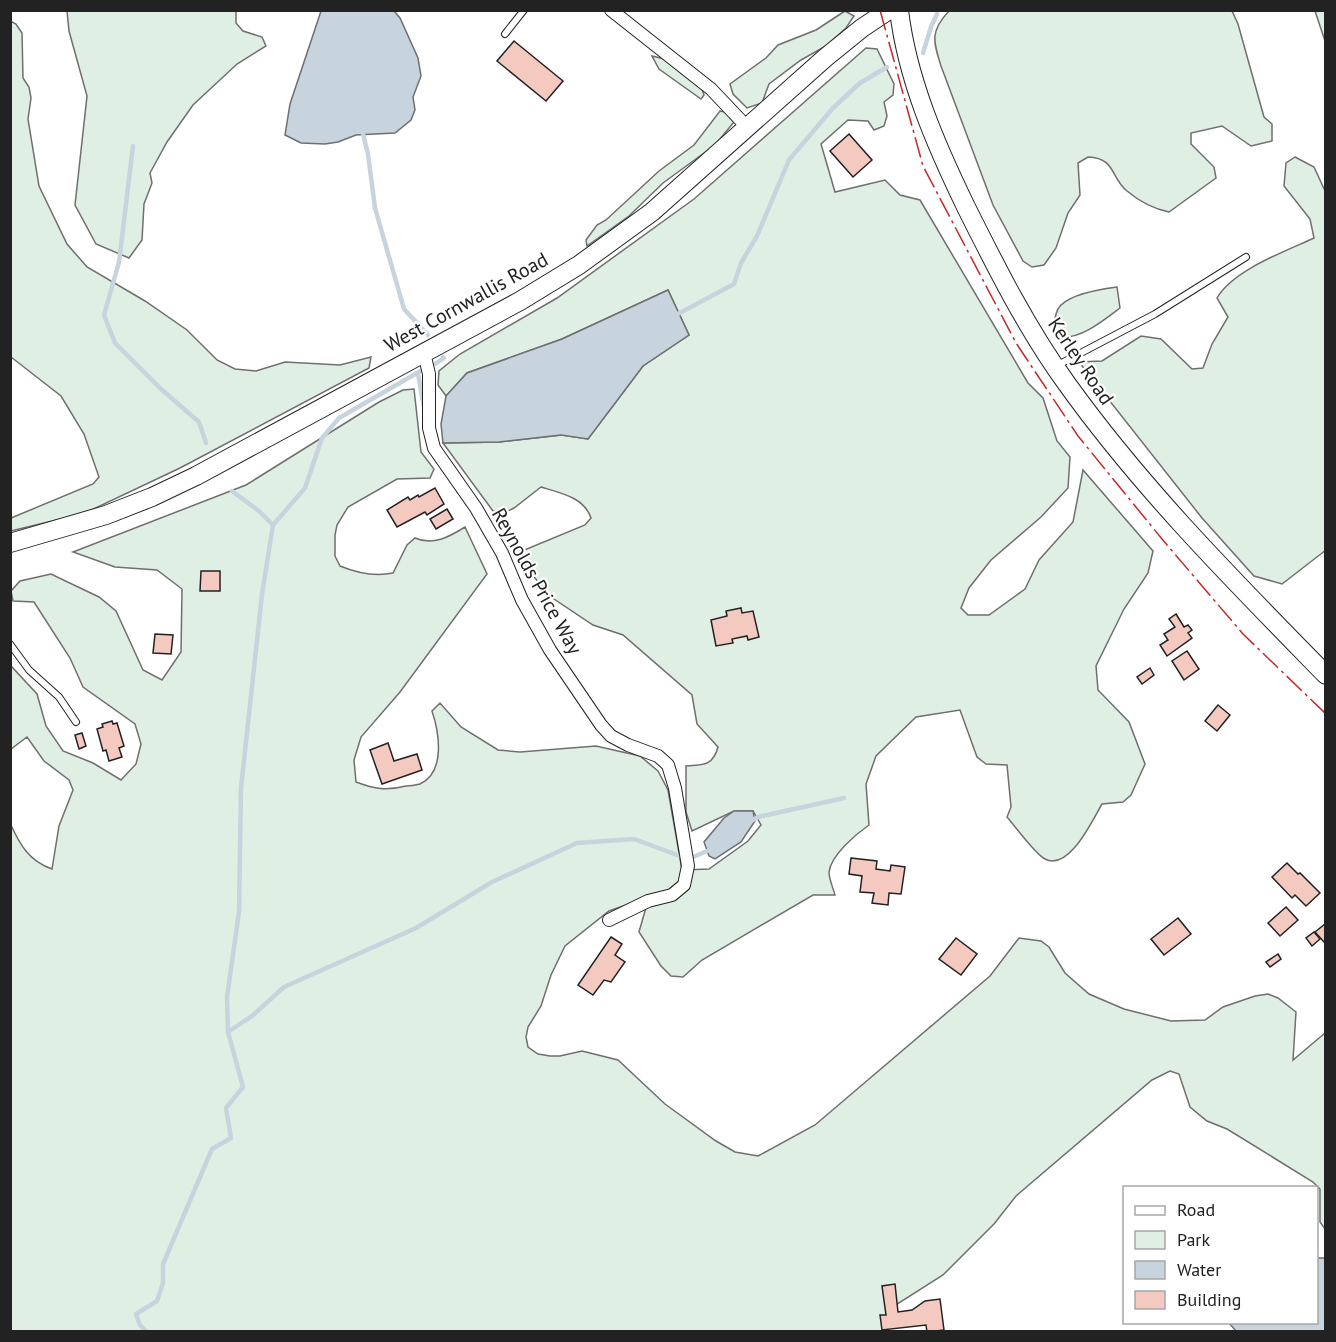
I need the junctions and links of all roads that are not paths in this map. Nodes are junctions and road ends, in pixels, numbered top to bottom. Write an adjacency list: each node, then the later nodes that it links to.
1 (524, 10): 5 (lane)
2 (611, 10): 6 (street)
3 (889, 10): 6 (street, West Cornwallis Road)
4 (899, 10): 9 (street, Kerley Road)
5 (506, 34)
6 (748, 128): 8 (street, West Cornwallis Road)
7 (1246, 257): 9 (lane)
8 (424, 352): 10 (street, West Cornwallis Road); 14 (street, Reynolds Price Way)
9 (1055, 366): 12 (street, Kerley Road)
10 (10, 543)
11 (10, 644): 13 (lane)
12 (1326, 675)
13 (76, 722)
14 (609, 920)

